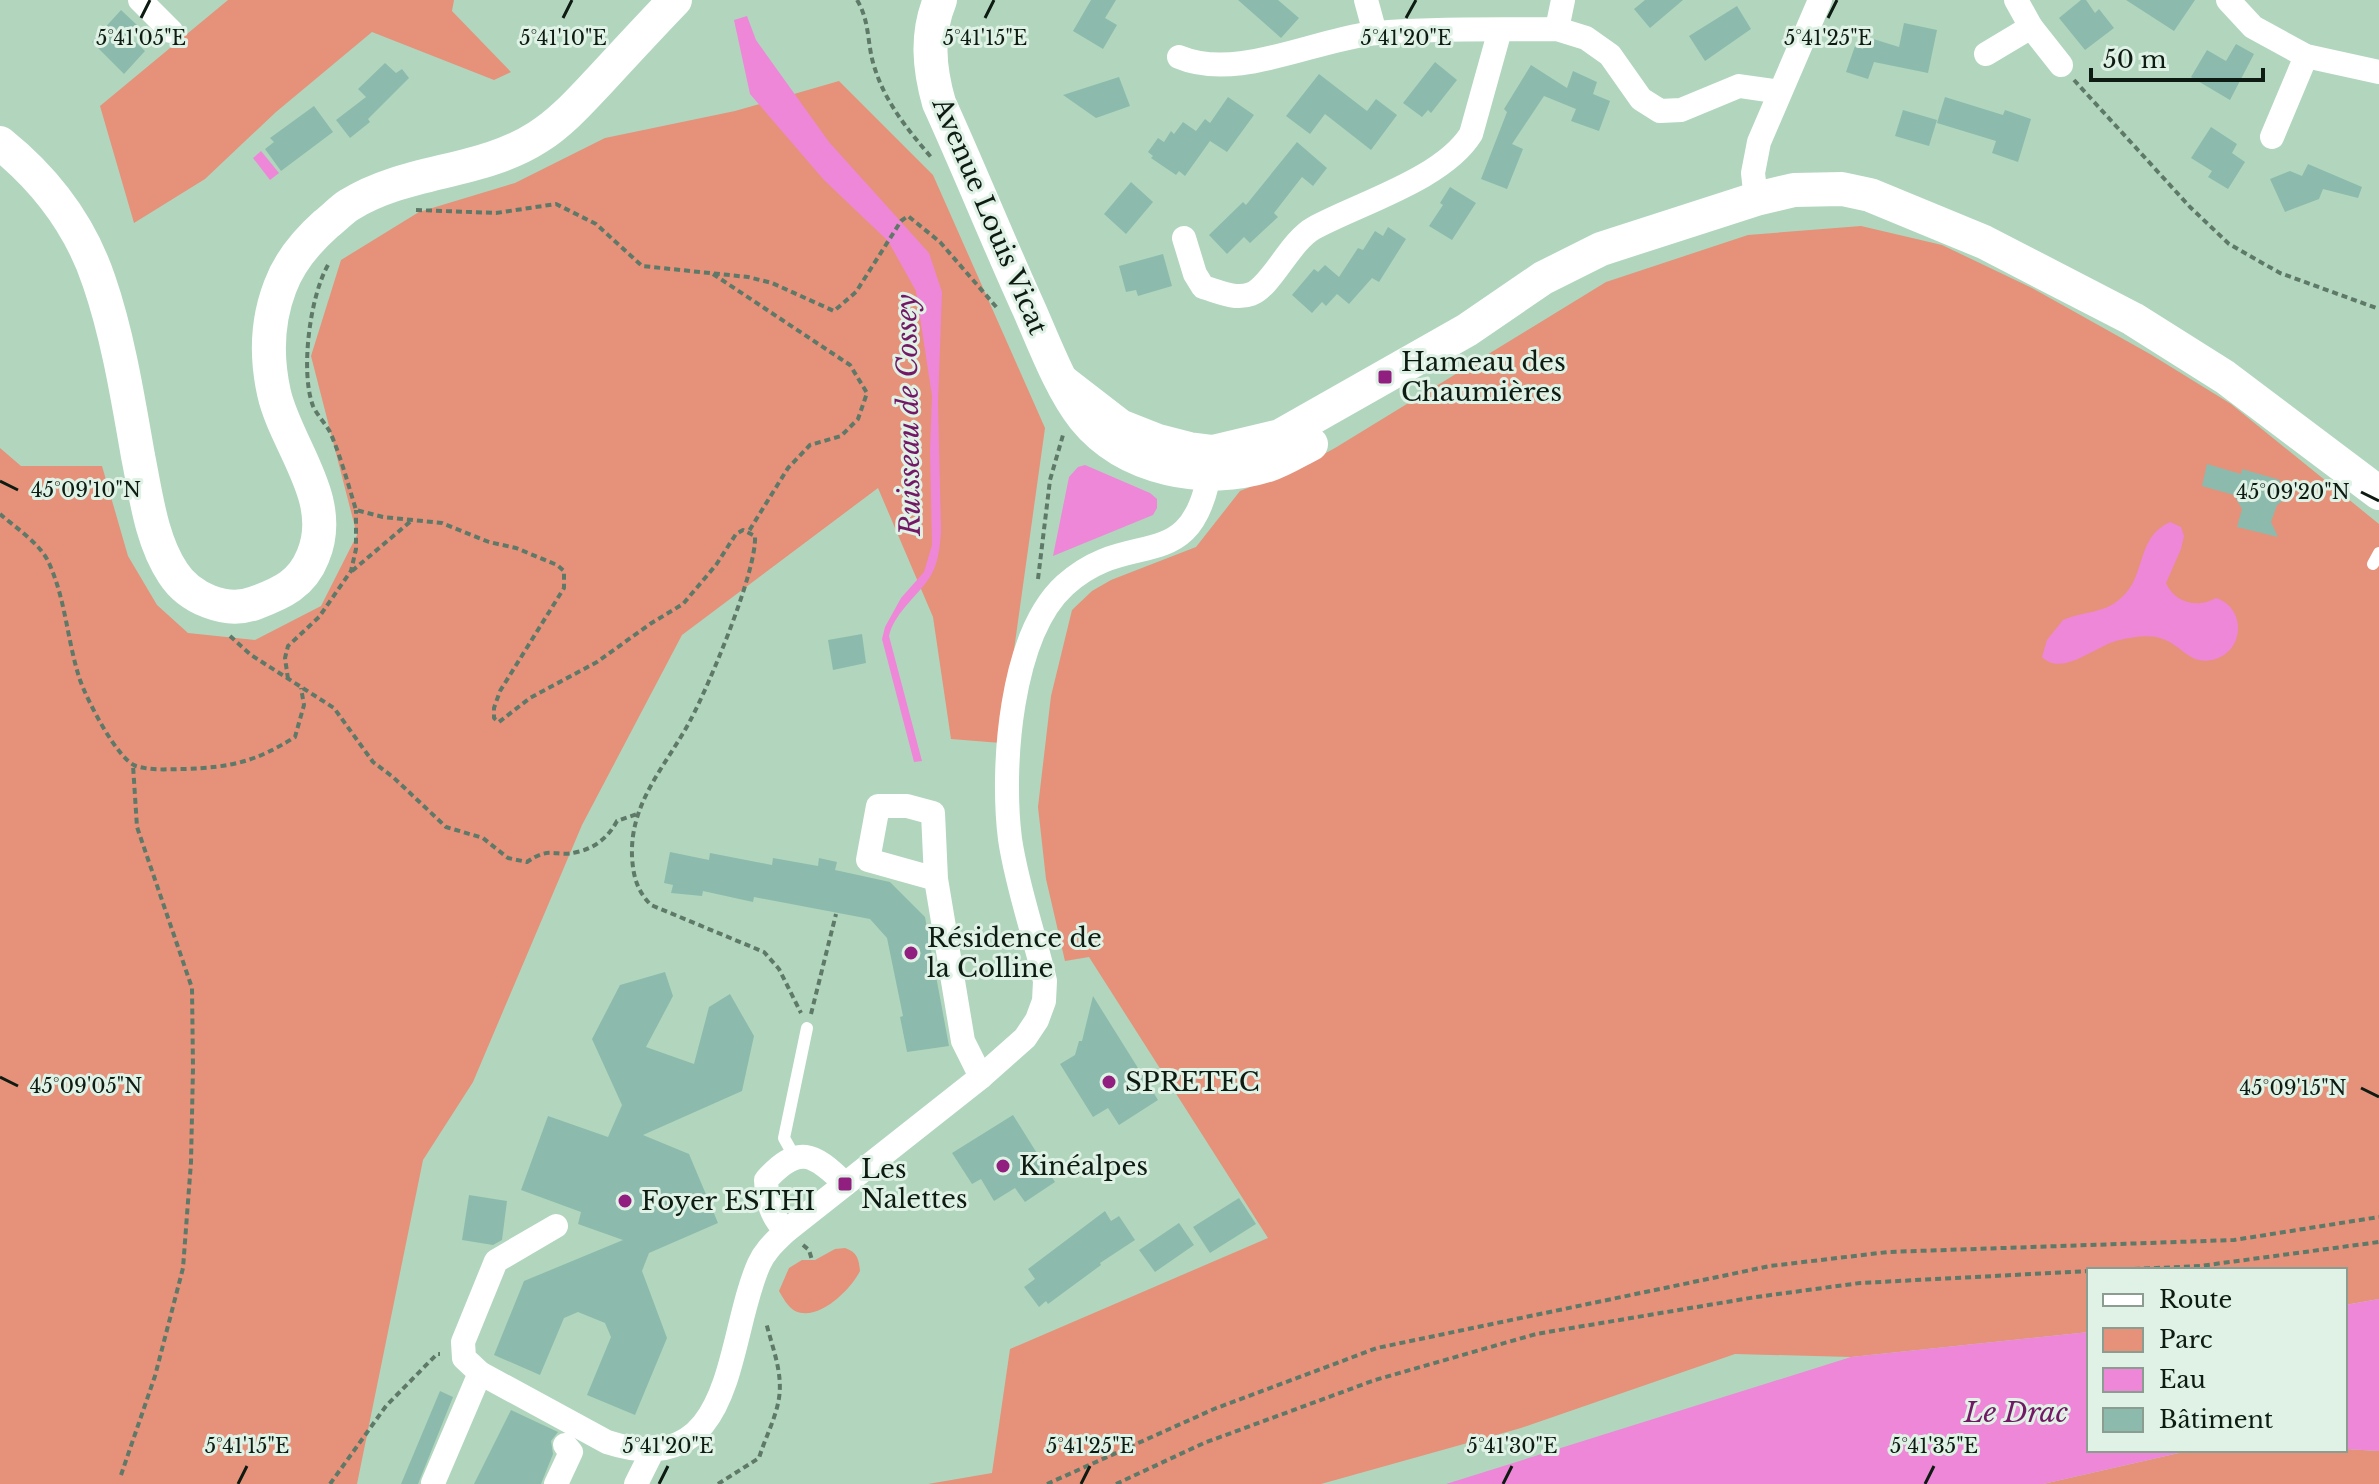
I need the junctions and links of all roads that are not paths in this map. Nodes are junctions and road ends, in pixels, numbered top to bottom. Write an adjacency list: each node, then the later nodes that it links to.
1 (140, 0): 12 (street)
2 (675, 0): 21 (main road)
3 (940, 0): 24 (main road, Avenue Louis Vicat)
4 (1366, 0): 13 (street)
5 (1563, 0): 10 (street)
6 (1820, 0): 19 (street)
7 (2016, 0): 9 (street)
8 (2228, 0): 15 (street)
9 (2031, 27): 14 (street); 17 (street)
10 (1557, 29): 11 (street); 19 (street)
11 (1500, 30): 13 (street); 23 (street)
12 (171, 31)
13 (1375, 33): 16 (street)
14 (1986, 54)
15 (2306, 56): 18 (street); 20 (street)
16 (1179, 57)
17 (2061, 65)
18 (2379, 72)
19 (1780, 92): 22 (street)
20 (2272, 137)
21 (0, 143)
22 (1759, 207): 24 (main road); 25 (main road)
23 (1184, 238)
24 (1211, 463): 28 (street)
25 (2379, 493)
26 (936, 879): 28 (street)
27 (807, 1028): 29 (lane)
28 (981, 1077): 30 (street)
29 (794, 1156): 30 (street); 32 (street)
30 (845, 1184): 32 (street)
31 (556, 1226): 33 (street)
32 (786, 1231): 34 (street)
33 (480, 1373): 34 (street); 35 (street)
34 (652, 1452): 36 (street)
35 (433, 1483)
36 (636, 1484)

